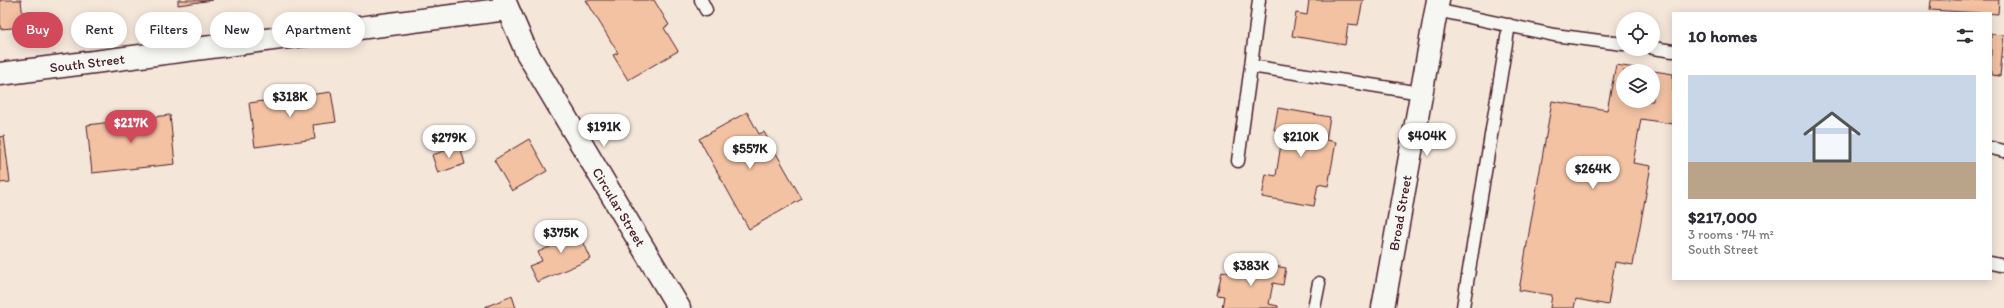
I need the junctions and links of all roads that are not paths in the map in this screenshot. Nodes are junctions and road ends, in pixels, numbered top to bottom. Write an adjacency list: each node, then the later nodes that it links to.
1 (1259, 0): 8 (lane)
2 (505, 5): 9 (street, South Street); 18 (street, Circular Street)
3 (1437, 5): 4 (lane); 10 (street, Broad Street)
4 (1509, 25): 5 (lane); 17 (lane)
5 (1616, 43)
6 (1660, 49): 7 (lane)
7 (1672, 51)
8 (1251, 66): 10 (lane); 13 (lane)
9 (0, 74)
10 (1421, 93): 20 (street, Broad Street)
11 (1992, 148): 12 (lane)
12 (2004, 151)
13 (1238, 161)
14 (1992, 263): 15 (lane)
15 (2004, 266)
16 (1319, 284): 19 (lane)
17 (1463, 307)
18 (679, 308)
19 (1314, 308)
20 (1383, 308)

